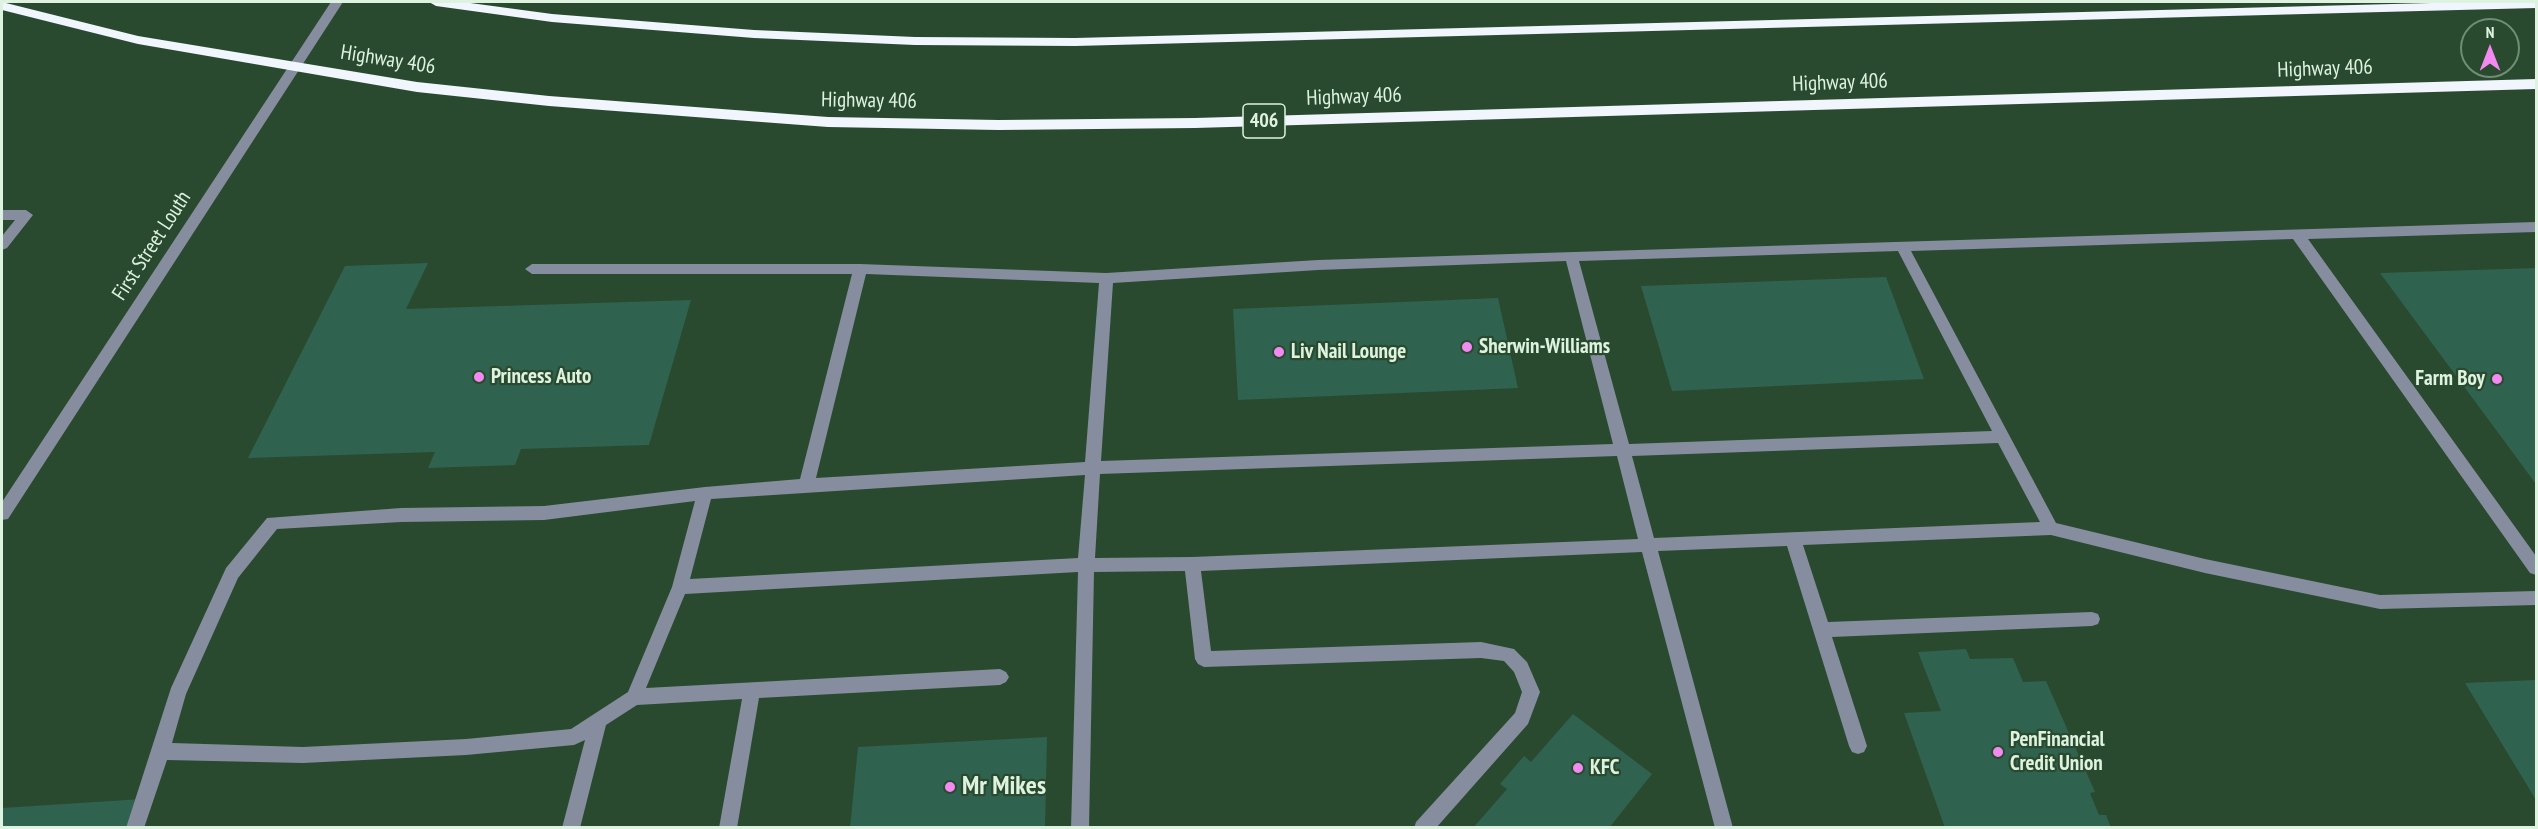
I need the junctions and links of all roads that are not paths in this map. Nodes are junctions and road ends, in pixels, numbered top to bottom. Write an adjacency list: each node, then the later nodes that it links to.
1 (337, 2): 20 (street, First Street Louth)
2 (436, 2): 3 (highway)
3 (2536, 4)
4 (2, 6): 5 (highway, Highway 406 / 406)
5 (2536, 84)
6 (2, 215): 9 (street)
7 (2536, 227): 8 (street)
8 (2297, 234): 10 (street); 26 (street)
9 (2, 245)
10 (1902, 246): 11 (street); 15 (street)
11 (1571, 256): 14 (street); 16 (street)
12 (532, 269): 13 (street)
13 (860, 269): 14 (street); 18 (street)
14 (1106, 278): 17 (street)
15 (2003, 437): 16 (street); 21 (street)
16 (1622, 449): 17 (street); 23 (street)
17 (1093, 468): 18 (street); 25 (street)
18 (806, 485): 19 (street)
19 (705, 493): 27 (street); 36 (street)
20 (2, 514)
21 (2051, 528): 22 (street); 28 (street)
22 (1792, 539): 23 (street); 30 (street)
23 (1648, 545): 24 (street); 42 (street)
24 (1192, 564): 25 (street); 41 (street)
25 (1086, 565): 27 (street); 40 (street)
26 (2536, 568)
27 (680, 587): 33 (street)
28 (2536, 598)
29 (2092, 619): 30 (street)
30 (1821, 630): 35 (street)
31 (1000, 677): 32 (street)
32 (752, 690): 33 (street); 39 (street)
33 (634, 697): 34 (street)
34 (599, 720): 36 (street); 38 (street)
35 (1858, 746)
36 (161, 751): 37 (street)
37 (135, 828)
38 (572, 828)
39 (728, 828)
40 (1080, 828)
41 (1423, 828)
42 (1724, 828)

